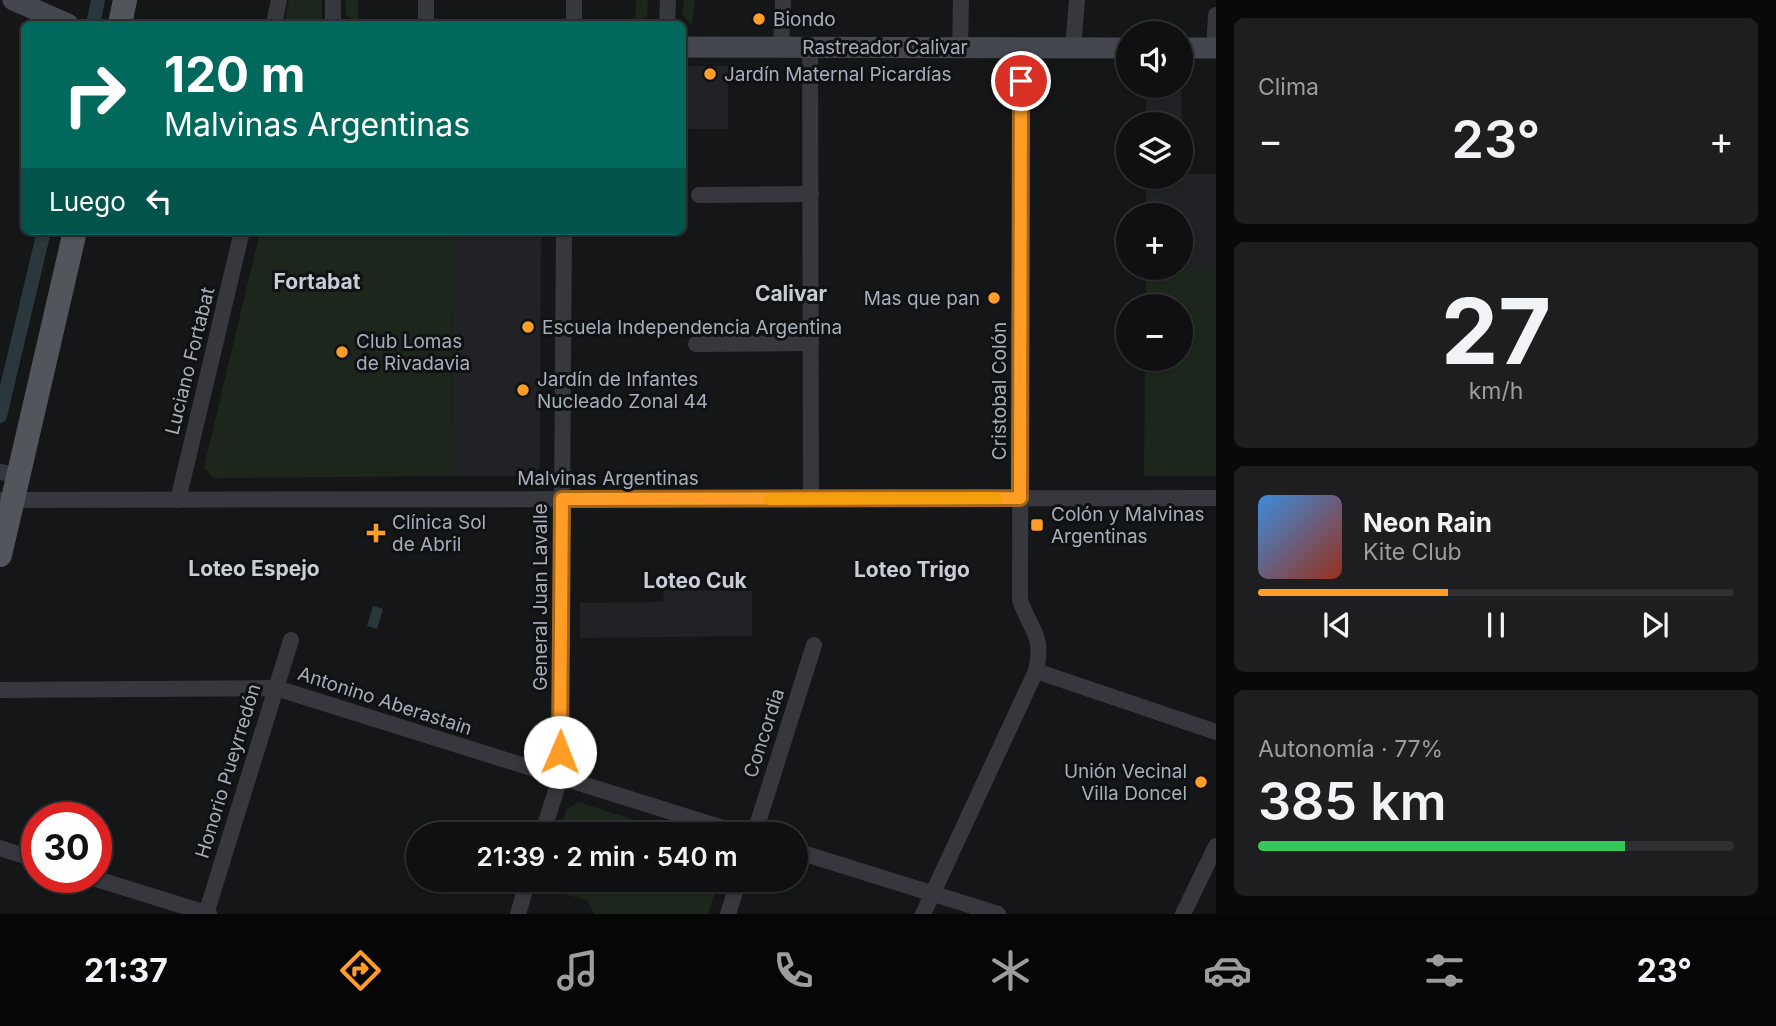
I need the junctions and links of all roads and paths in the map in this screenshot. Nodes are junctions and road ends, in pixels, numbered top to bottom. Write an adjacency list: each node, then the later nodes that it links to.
1 (13, 0): 12 (main road)
2 (125, 0): 13 (main road)
3 (279, 0): 14 (street)
4 (333, 0): 15 (street)
5 (426, 0): 16 (street)
6 (574, 0): 17 (street)
7 (668, 0): 18 (street)
8 (783, 0): 20 (street)
9 (961, 0): 22 (street)
10 (1077, 0): 24 (street)
11 (1216, 15): 27 (street)
12 (61, 21)
13 (121, 21)
14 (275, 21)
15 (333, 21)
16 (426, 21)
17 (574, 21)
18 (667, 21)
19 (686, 47): 20 (main road, Rastreador Calivar)
20 (781, 47): 21 (main road, Rastreador Calivar)
21 (810, 47): 22 (main road, Rastreador Calivar); 28 (street)
22 (960, 48): 23 (main road, Rastreador Calivar)
23 (1021, 48): 24 (main road, Rastreador Calivar); 37 (street, Cristobal Colón)
24 (1073, 48): 25 (main road, Rastreador Calivar)
25 (1116, 48)
26 (1193, 48): 27 (main road)
27 (1215, 48)
28 (811, 194): 29 (street); 34 (street)
29 (699, 195)
30 (60, 235): 36 (main road)
31 (74, 235): 36 (main road)
32 (241, 235): 41 (street, Luciano Fortabat)
33 (564, 235): 39 (street, General Juan Lavalle)
34 (811, 343): 35 (street); 40 (street)
35 (696, 344)
36 (6, 487): 41 (street, Malvinas Argentinas); 42 (main road)
37 (1020, 498): 38 (street, Malvinas Argentinas); 40 (street, Malvinas Argentinas); 45 (street, Cristobal Colón)
38 (1216, 498)
39 (562, 499): 40 (street, Malvinas Argentinas); 41 (street, Malvinas Argentinas); 49 (street, General Juan Lavalle)
40 (811, 499)
41 (178, 500)
42 (0, 555)
43 (291, 640): 46 (street, Honorio Pueyrredón)
44 (814, 645): 52 (street, Concordia)
45 (1035, 671): 48 (street); 60 (street, Cristobal Colón)
46 (276, 688): 47 (street, Antonino Aberastain); 49 (street, Antonino Aberastain); 61 (street, Honorio Pueyrredón)
47 (0, 690)
48 (1216, 732)
49 (560, 778): 50 (street, General Juan Lavalle); 51 (street, Antonino Aberastain)
50 (546, 822)
51 (703, 822)
52 (758, 822)
53 (1216, 846): 66 (street)
54 (0, 849): 55 (street)
55 (21, 855)
56 (808, 855): 60 (street)
57 (112, 884): 61 (street)
58 (524, 892): 62 (street)
59 (735, 892): 63 (street)
60 (933, 894): 64 (street, Cristobal Colón); 65 (street)
61 (207, 914)
62 (518, 914)
63 (729, 914)
64 (923, 914)
65 (998, 914)
66 (1183, 914)

